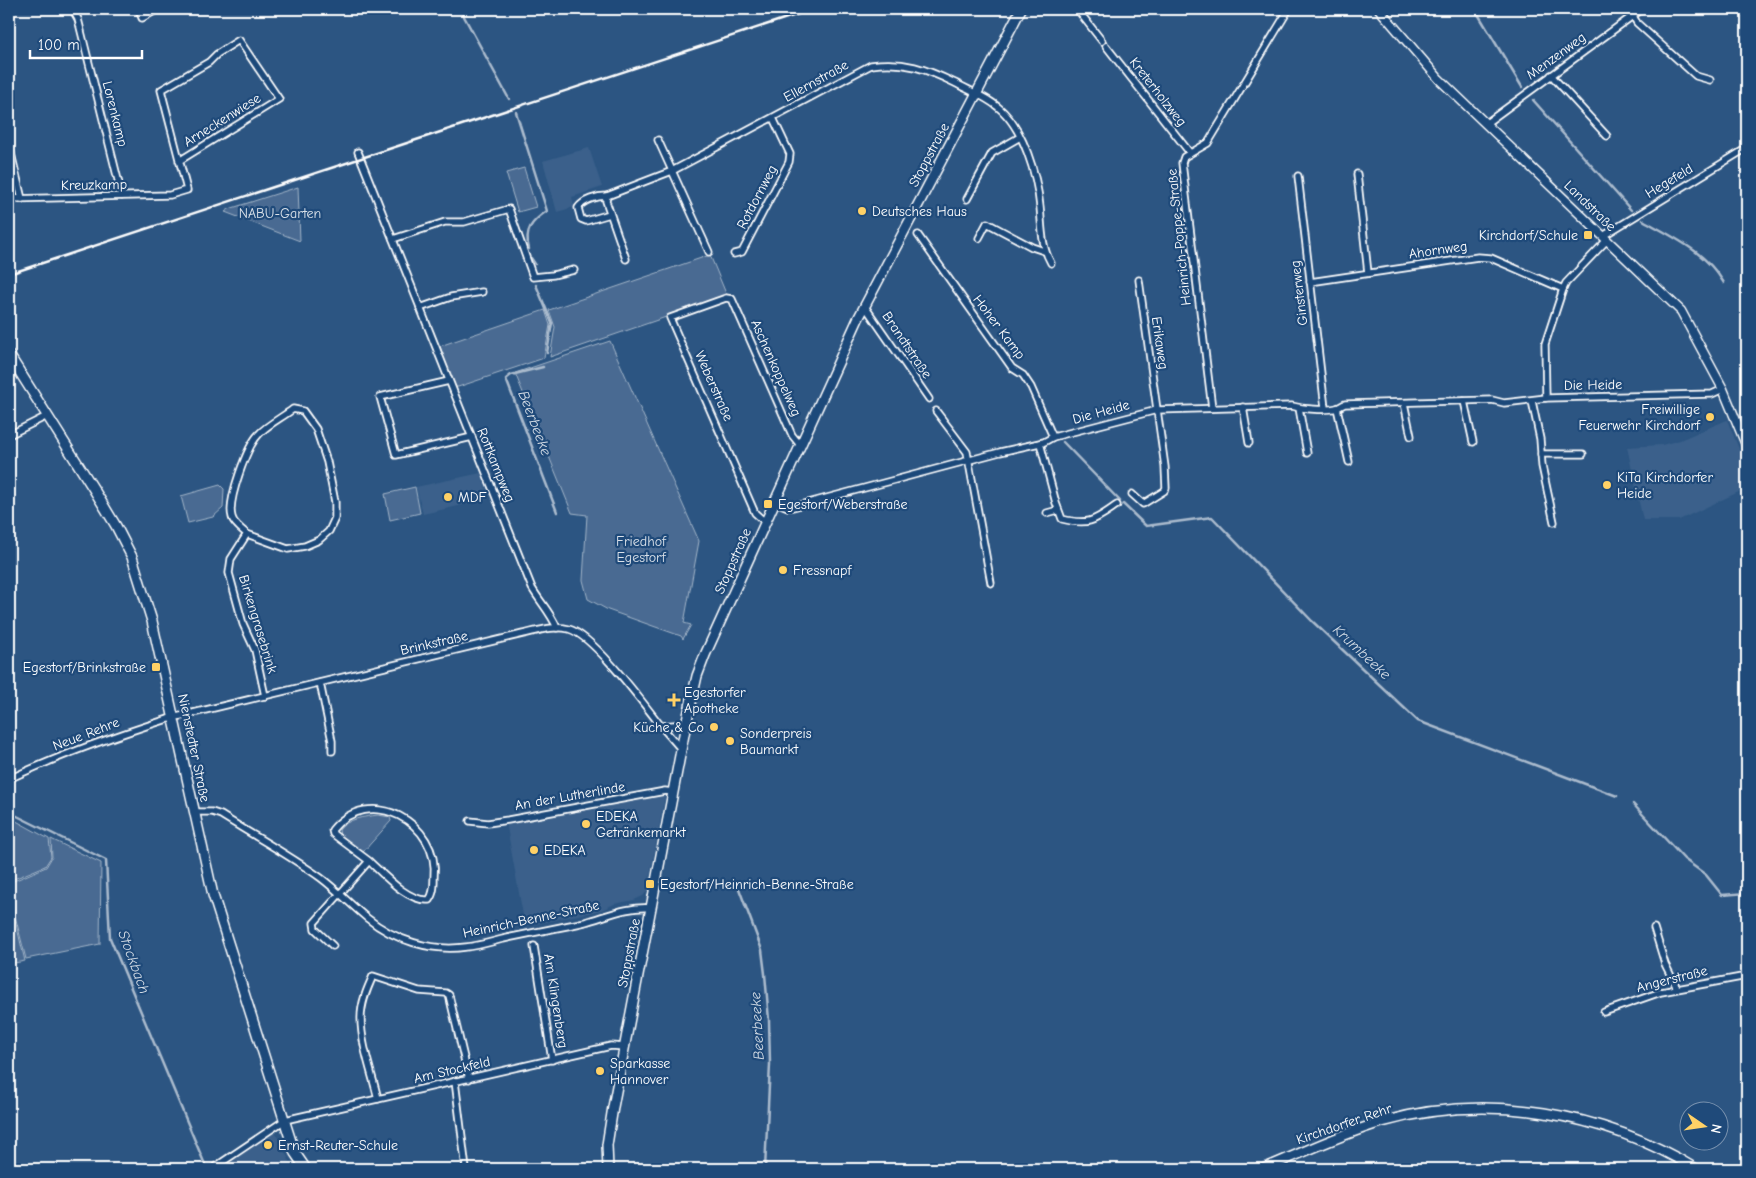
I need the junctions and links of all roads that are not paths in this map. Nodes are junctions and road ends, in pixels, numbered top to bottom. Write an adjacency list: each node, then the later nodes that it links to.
1 (140, 9): 2 (street)
2 (158, 9)
3 (1021, 9): 13 (main road, Stoppstraße)
4 (1077, 9): 22 (street, Kreterholzweg)
5 (1289, 9): 22 (street, Heinrich-Poppe-Straße)
6 (1379, 9): 15 (street, Landstraße)
7 (1629, 9): 10 (street)
8 (1642, 9): 10 (street, Menzenweg)
9 (73, 10): 28 (street, Lorenkamp)
10 (1633, 15): 11 (street, Menzenweg); 12 (street)
11 (1550, 75): 15 (street, Menzenweg); 16 (street)
12 (1710, 80)
13 (978, 93): 14 (street, Ellernstraße); 17 (street, Ellernstraße); 50 (main road, Stoppstraße)
14 (773, 118): 24 (street, Ellernstraße); 40 (street, Rotdornweg)
15 (1485, 124): 36 (street, Landstraße)
16 (1607, 136)
17 (1020, 137): 32 (street); 38 (street, Ellernstraße)
18 (658, 140): 24 (street)
19 (9, 146): 30 (street)
20 (1747, 148): 36 (street, Hegefeld)
21 (358, 152): 37 (street, Rottkampweg)
22 (1190, 154): 61 (street, Heinrich-Poppe-Straße)
23 (179, 161): 23 (street, Arneckenwiese); 27 (street, Arneckenwiese)
24 (672, 170): 29 (street, Ellernstraße); 39 (street)
25 (1357, 174): 44 (street)
26 (1298, 176): 46 (street, Ginsterweg)
27 (180, 192): 28 (street, Kreuzkamp)
28 (122, 196): 30 (street, Kreuzkamp)
29 (607, 196): 33 (street); 33 (street, Ellernstraße)
30 (22, 198): 31 (street, Kreuzkamp)
31 (9, 199)
32 (967, 199)
33 (610, 214): 41 (street)
34 (918, 235): 71 (street, Hoher Kamp)
35 (979, 238): 38 (street)
36 (1605, 238): 47 (street, Hegefeld); 54 (street, Landstraße)
37 (393, 239): 43 (street); 51 (street, Rottkampweg)
38 (1044, 251): 42 (street)
39 (709, 252)
40 (734, 254)
41 (626, 259)
42 (1051, 263)
43 (574, 270)
44 (1368, 272): 46 (street, Ahornweg); 47 (street, Ahornweg)
45 (1140, 280): 65 (street, Erikaweg)
46 (1310, 282): 63 (street, Ginsterweg)
47 (1563, 289): 55 (street)
48 (482, 292): 51 (street)
49 (732, 299): 75 (street, Aschenkoppelweg); 87 (street, Weberstraße)
50 (864, 305): 56 (street, Brandtstraße); 75 (main road, Stoppstraße)
51 (420, 308): 53 (street, Rottkampweg)
52 (9, 355): 67 (main road, Nienstedter Straße)
53 (449, 381): 70 (street, Rottkampweg); 70 (street)
54 (1723, 390): 55 (street, Die Heide); 76 (street, Landstraße)
55 (1546, 398): 58 (street, Die Heide)
56 (929, 399)
57 (1464, 401): 58 (street, Die Heide); 59 (street, Die Heide); 72 (street)
58 (1532, 401): 78 (street)
59 (1404, 403): 64 (street, Die Heide); 69 (street)
60 (1243, 407): 61 (street, Die Heide); 62 (street, Die Heide); 74 (street)
61 (1212, 408): 65 (street, Die Heide)
62 (1299, 408): 63 (street, Die Heide); 77 (street)
63 (1325, 408): 64 (street, Die Heide)
64 (1337, 408): 81 (street)
65 (1157, 410): 71 (street, Die Heide); 82 (street, Erikaweg)
66 (936, 411): 80 (street)
67 (47, 416): 68 (street); 94 (main road, Nienstedter Straße)
68 (9, 435)
69 (1411, 436)
70 (472, 437): 91 (street, Rottkampweg)
71 (1053, 437): 73 (street, Die Heide)
72 (1473, 442)
73 (1040, 443): 80 (street, Die Heide); 85 (street)
74 (1249, 443)
75 (800, 445): 83 (main road, Stoppstraße)
76 (1747, 448)
77 (1307, 453)
78 (1541, 454): 79 (street); 88 (street)
79 (1583, 454)
80 (969, 460): 83 (street, Die Heide); 90 (street)
81 (1349, 462)
82 (1132, 494)
83 (774, 501): 87 (main road, Stoppstraße)
84 (1117, 505): 85 (street)
85 (1058, 510): 86 (street)
86 (1047, 514)
87 (765, 522): 95 (main road, Stoppstraße)
88 (1554, 522)
89 (247, 534): 89 (street); 93 (street, Birkengrasebrink)
90 (991, 584)
91 (557, 628): 92 (street, Brinkstraße); 96 (street, Brinkstraße)
92 (320, 683): 93 (street, Brinkstraße); 98 (street)
93 (265, 696): 94 (street, Brinkstraße)
94 (173, 718): 99 (street, Neue Rehre); 101 (main road, Nienstedter Straße)
95 (686, 724): 96 (street); 97 (main road, Stoppstraße)
96 (661, 726): 97 (street, Brinkstraße)
97 (682, 750): 100 (main road, Stoppstraße)
98 (332, 751)
99 (9, 779)
100 (674, 792): 102 (street, An der Lutherlinde); 105 (main road, Stoppstraße)
101 (194, 812): 104 (street, Heinrich-Benne-Straße); 117 (main road, Nienstedter Straße)
102 (470, 821)
103 (369, 862): 103 (street); 104 (street)
104 (341, 894): 105 (street, Heinrich-Benne-Straße); 107 (street)
105 (651, 908): 112 (main road, Stoppstraße)
106 (1654, 928): 110 (street)
107 (333, 946)
108 (534, 946): 113 (street, Am Klingenberg)
109 (1747, 976): 110 (street, Angerstraße)
110 (1677, 988): 111 (street, Angerstraße)
111 (1604, 1012)
112 (625, 1047): 113 (street, Am Stockfeld); 121 (main road, Stoppstraße)
113 (552, 1060): 114 (street, Am Stockfeld)
114 (469, 1079): 115 (street, Am Stockfeld); 116 (street)
115 (455, 1082): 116 (street, Am Stockfeld); 120 (street)
116 (378, 1099): 117 (street, Am Stockfeld)
117 (284, 1120): 118 (street); 119 (main road, Nienstedter Straße)
118 (212, 1169)
119 (306, 1169)
120 (466, 1169)
121 (608, 1169)
122 (1262, 1169): 123 (main road, Kirchdorfer Rehr)
123 (1696, 1169)

